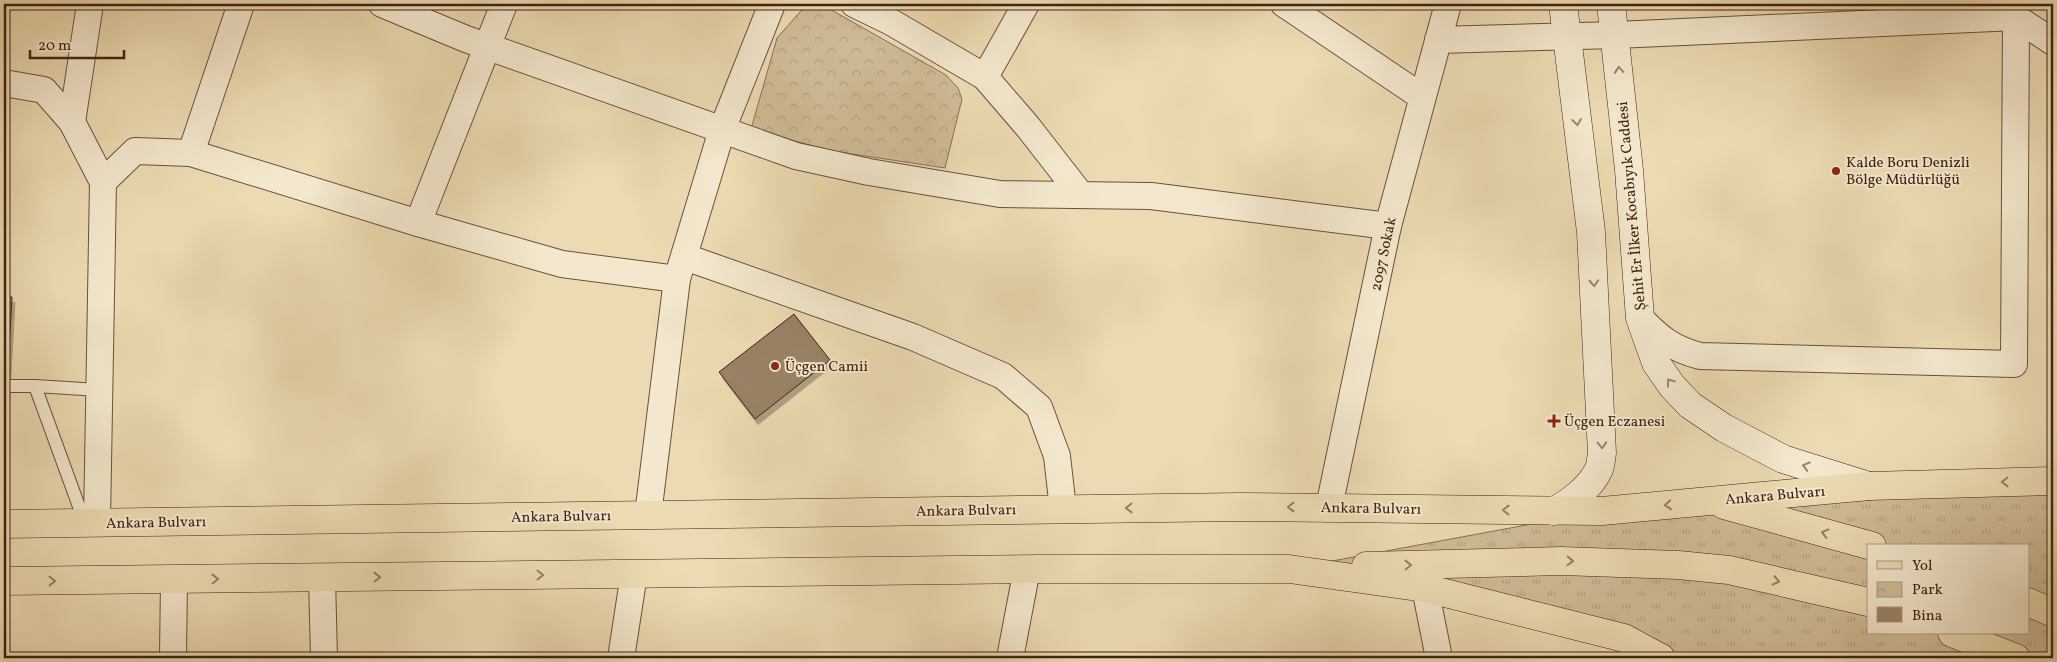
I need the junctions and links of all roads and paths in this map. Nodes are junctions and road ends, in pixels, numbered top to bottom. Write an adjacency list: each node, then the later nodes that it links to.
1 (90, 4): 21 (street)
2 (241, 4): 23 (street)
3 (382, 4): 17 (street)
4 (504, 4): 17 (street)
5 (772, 4): 22 (street)
6 (854, 4): 18 (street)
7 (1026, 4): 18 (street)
8 (1284, 4): 20 (street)
9 (1448, 4): 15 (street, 2097 Sokak)
10 (1563, 4): 14 (main road)
11 (1612, 4): 13 (main road, Şehit Er İlker Kocabıyık Caddesi)
12 (2005, 11): 13 (street); 16 (street); 29 (street)
13 (1616, 35): 14 (street); 29 (main road, Şehit Er İlker Kocabıyık Caddesi, one-way to 13)
14 (1566, 37): 15 (street); 38 (main road, one-way to 38)
15 (1438, 40): 20 (street, 2097 Sokak)
16 (2053, 42)
17 (486, 46): 22 (street); 26 (street)
18 (985, 78): 25 (street)
19 (4, 82): 21 (street)
20 (1422, 97): 27 (street, 2097 Sokak)
21 (72, 122): 24 (street)
22 (722, 130): 25 (street); 28 (street)
23 (191, 153): 24 (street); 26 (street)
24 (103, 182): 32 (street)
25 (1081, 195): 27 (street)
26 (418, 223): 28 (street)
27 (1388, 226): 36 (street, 2097 Sokak)
28 (681, 268): 37 (street); 39 (street)
29 (1640, 318): 34 (main road, Şehit Er İlker Kocabıyık Caddesi, one-way to 29)
30 (7, 386): 31 (lane)
31 (35, 386): 32 (lane); 40 (lane)
32 (99, 390): 40 (street)
33 (2053, 481): 34 (main road, Ankara Bulvarı, one-way to 34)
34 (1869, 486): 35 (main road, Ankara Bulvarı)
35 (1709, 501): 38 (main road, Ankara Bulvarı, one-way to 38); 42 (main road, one-way to 35)
36 (1329, 507): 37 (main road, Ankara Bulvarı, one-way to 37); 38 (main road, Ankara Bulvarı, one-way to 36)
37 (1063, 509): 39 (main road, Ankara Bulvarı)
38 (1554, 511)
39 (648, 515): 40 (main road, Ankara Bulvarı)
40 (91, 522): 41 (main road, Ankara Bulvarı)
41 (4, 524)
42 (1867, 545)
43 (1289, 569): 44 (main road); 49 (main road); 50 (main road, one-way to 50)
44 (1027, 570): 45 (main road); 57 (street)
45 (634, 574): 46 (main road, one-way to 45); 56 (street)
46 (322, 578): 47 (main road, one-way to 46); 55 (street)
47 (174, 579): 48 (main road, one-way to 47); 54 (street)
48 (4, 581)
49 (1425, 588): 58 (street); 59 (main road)
50 (1867, 602)
51 (2030, 603): 52 (main road)
52 (2053, 613)
53 (1955, 634): 60 (main road)
54 (173, 658)
55 (324, 658)
56 (621, 658)
57 (1010, 658)
58 (1439, 658)
59 (1661, 658)
60 (2016, 658)

